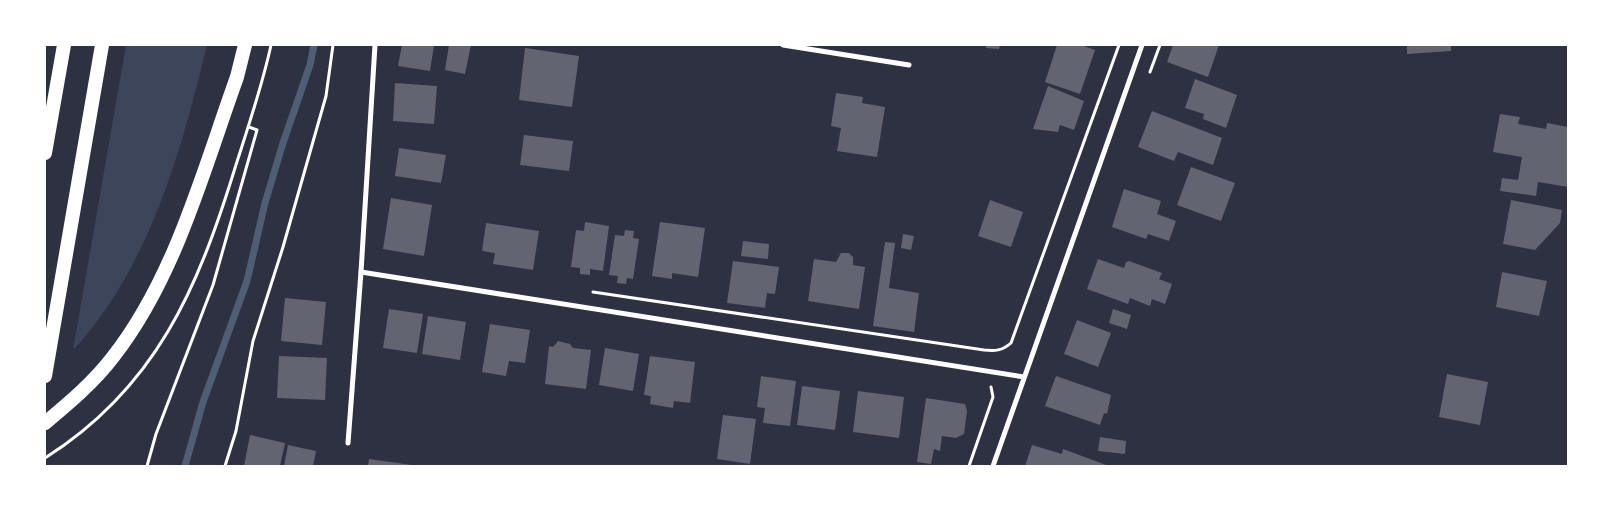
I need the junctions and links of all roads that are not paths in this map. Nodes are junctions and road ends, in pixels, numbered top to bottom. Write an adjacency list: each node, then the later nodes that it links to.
1 (64, 45): 10 (highway)
2 (102, 45): 12 (highway)
3 (237, 45): 9 (highway)
4 (245, 45): 9 (highway)
5 (375, 45): 11 (street)
6 (783, 45): 8 (street)
7 (1142, 45): 13 (street)
8 (910, 64)
9 (238, 77): 14 (highway)
10 (45, 153)
11 (361, 272): 13 (street); 15 (street)
12 (45, 376)
13 (1024, 377): 16 (street)
14 (45, 423)
15 (348, 444)
16 (993, 466)

